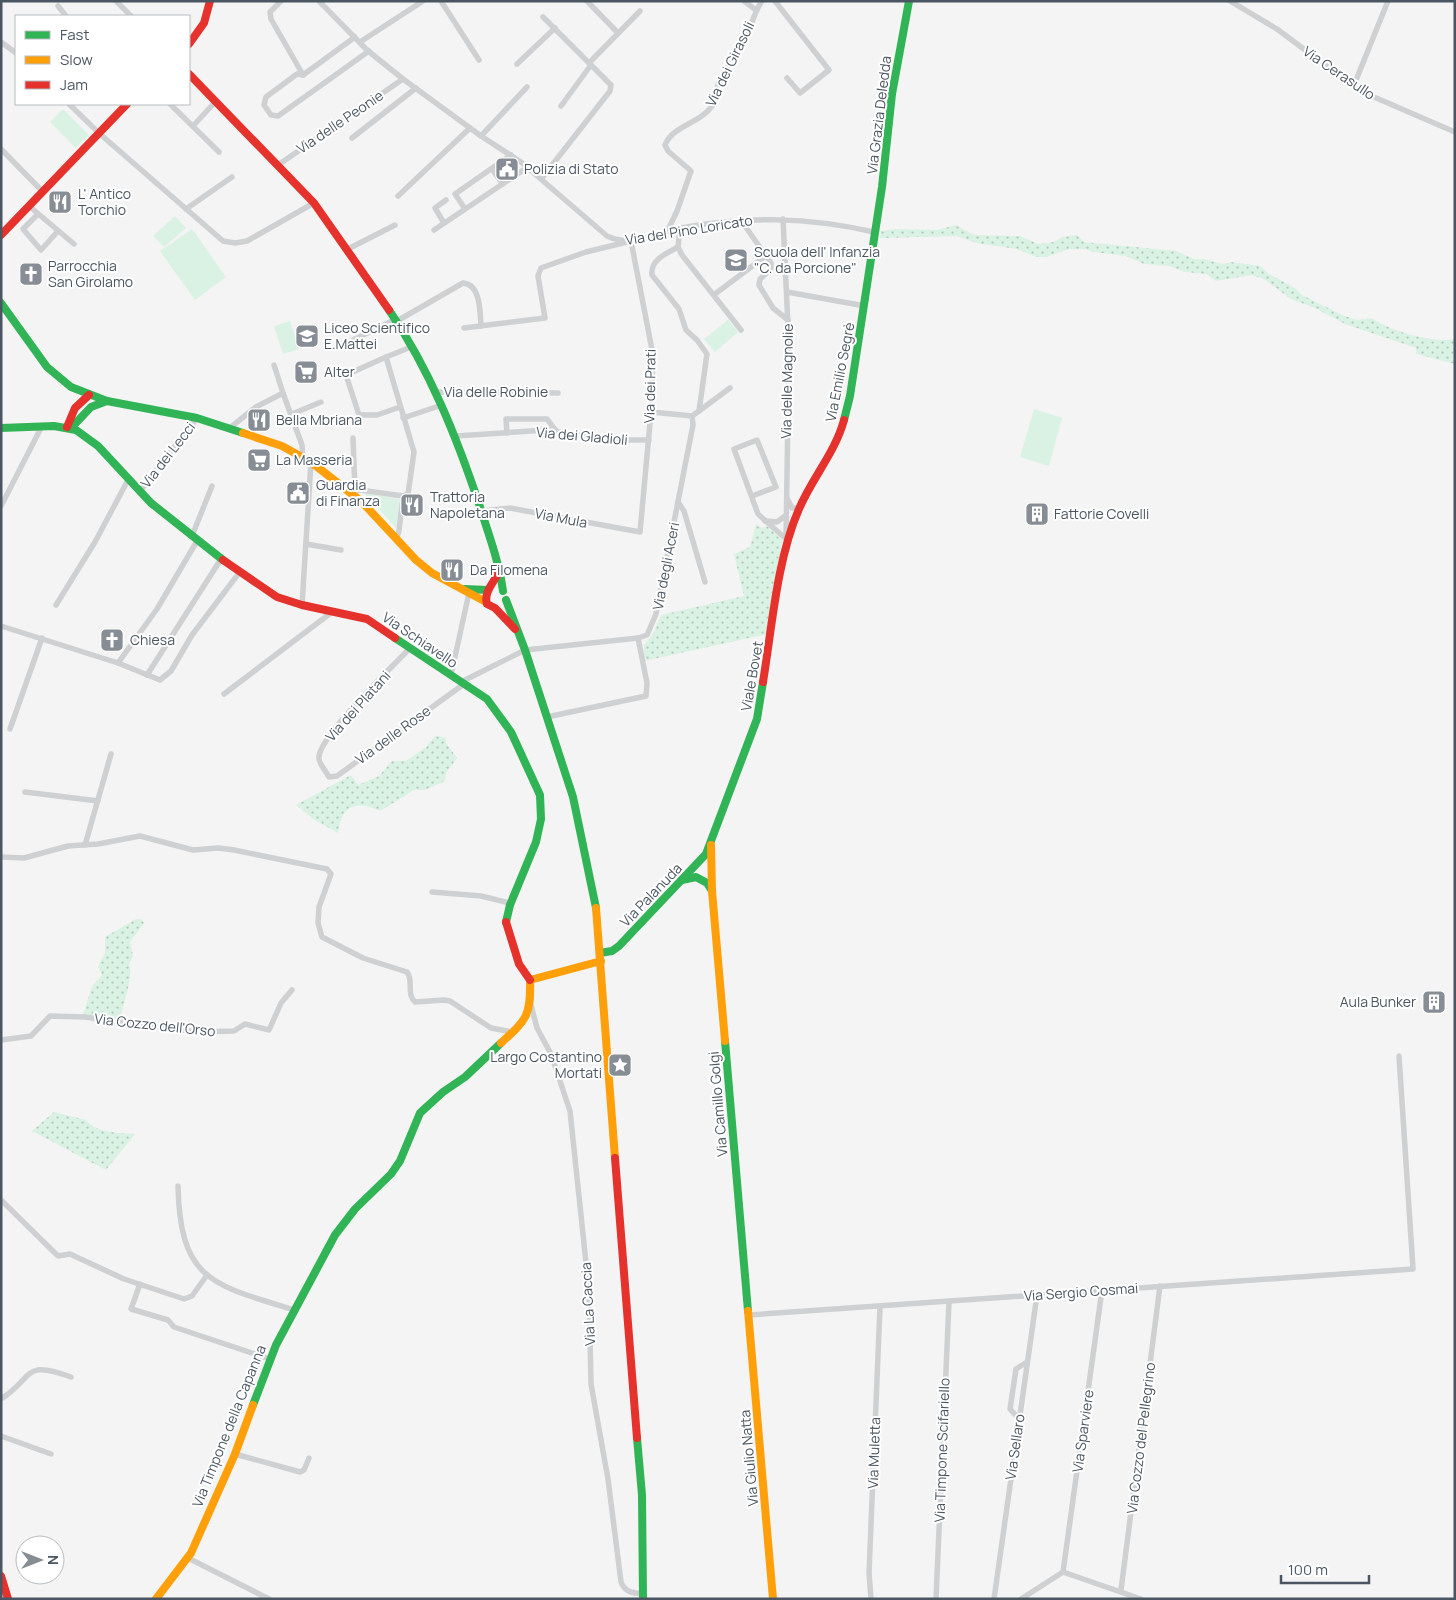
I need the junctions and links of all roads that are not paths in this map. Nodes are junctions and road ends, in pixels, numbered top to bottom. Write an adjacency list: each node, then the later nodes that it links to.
1 (116, 1): 18 (street)
2 (210, 1): 25 (street)
3 (281, 1): 31 (street)
4 (423, 1): 24 (street)
5 (441, 1): 28 (street)
6 (587, 1): 21 (street)
7 (744, 1): 15 (street)
8 (762, 1): 15 (street)
9 (775, 1): 33 (street)
10 (909, 1): 74 (street, Via Grazia Deledda)
11 (1230, 1): 35 (street, Via Cerasullo)
12 (1388, 1): 35 (street)
13 (320, 2): 22 (street, Via del Pino Loricato)
14 (58, 6): 17 (street)
15 (756, 10): 73 (street, Via dei Girasoli)
16 (640, 11): 21 (street)
17 (65, 15)
18 (130, 15)
19 (543, 17): 20 (street)
20 (554, 28): 29 (street); 30 (street)
21 (618, 33): 30 (street)
22 (354, 37): 24 (street, Via del Pino Loricato); 31 (street)
23 (1, 42): 27 (street)
24 (360, 42): 26 (street, Via del Pino Loricato)
25 (190, 43)
26 (369, 51): 31 (street); 34 (street, Via del Pino Loricato)
27 (15, 52)
28 (479, 60)
29 (517, 64)
30 (590, 64): 42 (street); 56 (street)
31 (303, 74)
32 (190, 75): 38 (street)
33 (787, 78)
34 (403, 79): 37 (street, Via del Pino Loricato); 52 (street, Via delle Peonie)
35 (1354, 85): 45 (street, Via Cerasullo)
36 (527, 87): 47 (street)
37 (416, 88): 44 (street, Via del Pino Loricato); 48 (street)
38 (216, 101): 43 (street); 52 (street)
39 (72, 105): 46 (street)
40 (126, 105): 46 (street)
41 (171, 105): 43 (street)
42 (561, 106)
43 (193, 126): 50 (street)
44 (470, 128): 47 (street, Via del Pino Loricato); 59 (street)
45 (1455, 132)
46 (100, 134): 58 (street); 63 (street)
47 (481, 136): 51 (street, Via del Pino Loricato)
48 (352, 138)
49 (1, 149): 58 (street)
50 (219, 152)
51 (511, 155): 53 (street, Via del Pino Loricato); 54 (street)
52 (278, 166): 61 (street)
53 (528, 167): 56 (street, Via del Pino Loricato); 57 (street)
54 (492, 169): 57 (street); 64 (street)
55 (232, 177): 63 (street)
56 (542, 178): 76 (street, Via del Pino Loricato)
57 (503, 184): 64 (street)
58 (43, 192): 62 (street)
59 (398, 196)
60 (446, 200): 68 (street)
61 (314, 203): 63 (street); 79 (street)
62 (29, 206): 65 (street); 75 (street)
63 (186, 209)
64 (465, 209): 68 (street)
65 (38, 214): 72 (street); 72 (street)
66 (783, 219): 67 (street, Via del Pino Loricato); 74 (street, Via del Pino Loricato); 81 (street, Via delle Magnolie)
67 (734, 221): 70 (street, Via del Pino Loricato); 80 (street)
68 (444, 223): 71 (street)
69 (395, 224): 79 (street)
70 (680, 228): 73 (street, Via del Pino Loricato); 78 (street)
71 (434, 230)
72 (58, 231): 77 (street)
73 (667, 232): 76 (street, Via del Pino Loricato)
74 (874, 232): 84 (street, Via Emilio Segrè)
75 (1, 235)
76 (631, 241): 87 (street); 107 (street, Via dei Prati)
77 (74, 244)
78 (678, 247): 82 (street); 106 (street)
79 (348, 249): 85 (street)
80 (767, 255): 82 (street); 86 (street)
81 (787, 292): 84 (street); 86 (street, Via delle Magnolie)
82 (714, 294): 89 (street)
83 (1, 303): 94 (street)
84 (866, 306): 134 (street, Via Emilio Segrè)
85 (396, 320): 87 (street); 90 (street); 91 (street)
86 (788, 320): 129 (street, Via delle Magnolie)
87 (481, 326): 88 (street)
88 (464, 328)
89 (741, 330)
90 (353, 340)
91 (412, 347): 92 (street); 96 (street)
92 (386, 357): 105 (street); 105 (street)
93 (274, 366): 98 (street)
94 (72, 387): 99 (street); 102 (street)
95 (730, 388): 106 (street)
96 (434, 392): 97 (street, Via delle Robinie); 103 (street)
97 (558, 392)
98 (284, 393): 108 (street); 115 (street)
99 (91, 396): 100 (street); 102 (street); 104 (street)
100 (107, 401): 104 (street); 110 (street)
101 (321, 402): 108 (street)
102 (77, 405): 113 (street)
103 (442, 405): 111 (street); 120 (street)
104 (91, 407): 112 (street)
105 (400, 407): 111 (street)
106 (699, 411): 109 (street)
107 (651, 412): 109 (street); 122 (street, Via dei Prati)
108 (292, 414): 123 (street)
109 (692, 416): 132 (street, Via degli Aceri)
110 (197, 418): 115 (street); 127 (street, Via dei Lecci)
111 (404, 418): 130 (street)
112 (78, 422): 113 (street); 119 (street)
113 (69, 425): 114 (street); 119 (street, Via Schiavello)
114 (42, 426): 116 (street); 133 (street)
115 (231, 427): 123 (street)
116 (1, 428)
117 (556, 431): 118 (street, Via dei Gladioli); 118 (street); 122 (street, Via dei Gladioli)
118 (507, 433): 120 (street, Via dei Gladioli)
119 (85, 436): 125 (street, Via Schiavello)
120 (456, 436): 135 (street)
121 (354, 438): 128 (street)
122 (649, 440): 138 (street, Via dei Prati)
123 (303, 457): 124 (street)
124 (311, 462): 128 (street); 142 (street)
125 (128, 480): 127 (street, Via Schiavello); 154 (street)
126 (212, 486): 139 (street)
127 (140, 491): 139 (street, Via Schiavello)
128 (353, 492): 130 (street); 140 (street)
129 (786, 492): 134 (street); 136 (street, Via delle Magnolie)
130 (403, 496): 140 (street)
131 (752, 496): 131 (street); 137 (street)
132 (678, 502): 147 (street); 161 (street, Via degli Aceri)
133 (1, 506)
134 (799, 508): 141 (street, Viale Bovet)
135 (482, 511): 138 (street, Via Mula); 145 (street)
136 (785, 516): 137 (street); 141 (street, Via delle Magnolie)
137 (763, 520): 141 (street)
138 (640, 532)
139 (194, 539): 144 (street, Via Schiavello); 164 (street)
140 (396, 539): 148 (street)
141 (786, 543): 175 (street, Viale Bovet)
142 (306, 544): 143 (street); 155 (street)
143 (341, 550)
144 (220, 559): 146 (street, Via Schiavello); 165 (street)
145 (500, 568): 149 (street); 150 (street)
146 (239, 573): 155 (street, Via Schiavello); 165 (street)
147 (705, 582)
148 (460, 588): 149 (street); 151 (street)
149 (490, 589): 150 (street); 153 (street)
150 (503, 591): 152 (street)
151 (468, 593): 153 (street); 166 (street)
152 (506, 600): 156 (street); 159 (street)
153 (486, 602): 156 (street)
154 (56, 605)
155 (302, 605): 157 (street, Via Schiavello)
156 (495, 608): 159 (street)
157 (332, 612): 162 (street, Via Schiavello); 168 (street)
158 (1, 626): 160 (street)
159 (518, 633): 163 (street)
160 (42, 638): 164 (street); 170 (street)
161 (638, 638): 163 (street); 169 (street)
162 (410, 648): 166 (street, Via Schiavello); 172 (street, Via dei Platani)
163 (525, 650): 167 (street); 169 (street)
164 (118, 663): 165 (street)
165 (147, 675)
166 (451, 675): 167 (street, Via Schiavello)
167 (462, 683): 172 (street, Via delle Rose); 181 (street, Via Schiavello)
168 (224, 694)
169 (547, 717): 182 (street)
170 (10, 730)
171 (111, 754): 174 (street)
172 (324, 768)
173 (26, 792): 174 (street)
174 (98, 801): 176 (street)
175 (711, 843): 178 (street, Via Palanuda); 179 (street, Via Camillo Golgi)
176 (85, 845): 177 (street); 186 (street)
177 (1, 857)
178 (680, 881): 179 (street); 182 (street, Via Palanuda)
179 (712, 891): 199 (street, Via Camillo Golgi)
180 (432, 892): 181 (street)
181 (510, 903): 183 (street, Via Schiavello)
182 (600, 957): 183 (street, Via Palanuda); 213 (street)
183 (530, 980): 185 (street)
184 (292, 990): 187 (street, Via Cozzo dell'Orso)
185 (531, 1005): 186 (street); 213 (street, Via La Caccia)
186 (512, 1032): 198 (street, Via Timpone della Capanna)
187 (1, 1040)
188 (1400, 1056): 193 (street, Via Sergio Cosmai)
189 (178, 1186): 191 (street)
190 (1, 1200): 192 (street)
191 (207, 1275): 192 (street); 198 (street)
192 (140, 1284): 200 (street)
193 (1160, 1286): 194 (street, Via Sergio Cosmai); 212 (street, Via Cozzo del Pellegrino)
194 (1102, 1290): 195 (street, Via Sergio Cosmai); 210 (street, Via Sparviere)
195 (1037, 1295): 196 (street, Via Sergio Cosmai); 201 (street, Via Sellaro)
196 (949, 1302): 197 (street, Via Sergio Cosmai); 219 (street, Via Timpone Scifariello)
197 (880, 1307): 199 (street, Via Sergio Cosmai); 218 (street, Via Muletta)
198 (294, 1310): 200 (street, Via Timpone della Capanna)
199 (749, 1315): 217 (street, Via Giulio Natta)
200 (270, 1359): 207 (street, Via Timpone della Capanna)
201 (1027, 1362): 204 (street, Via Sellaro); 204 (street)
202 (71, 1377): 203 (street)
203 (1, 1399)
204 (1019, 1419): 220 (street, Via Sellaro)
205 (1, 1436): 206 (street)
206 (51, 1454)
207 (234, 1454): 208 (street); 209 (street, Via Timpone della Capanna)
208 (309, 1458)
209 (190, 1556): 215 (street, Via Timpone della Capanna); 216 (street)
210 (1063, 1572): 212 (street); 221 (street)
211 (1, 1576): 214 (street)
212 (1121, 1590): 222 (street)
213 (643, 1597)
214 (8, 1599)
215 (156, 1599)
216 (269, 1599)
217 (773, 1599)
218 (871, 1599)
219 (936, 1599)
220 (994, 1599)
221 (1021, 1599)
222 (1141, 1599)

